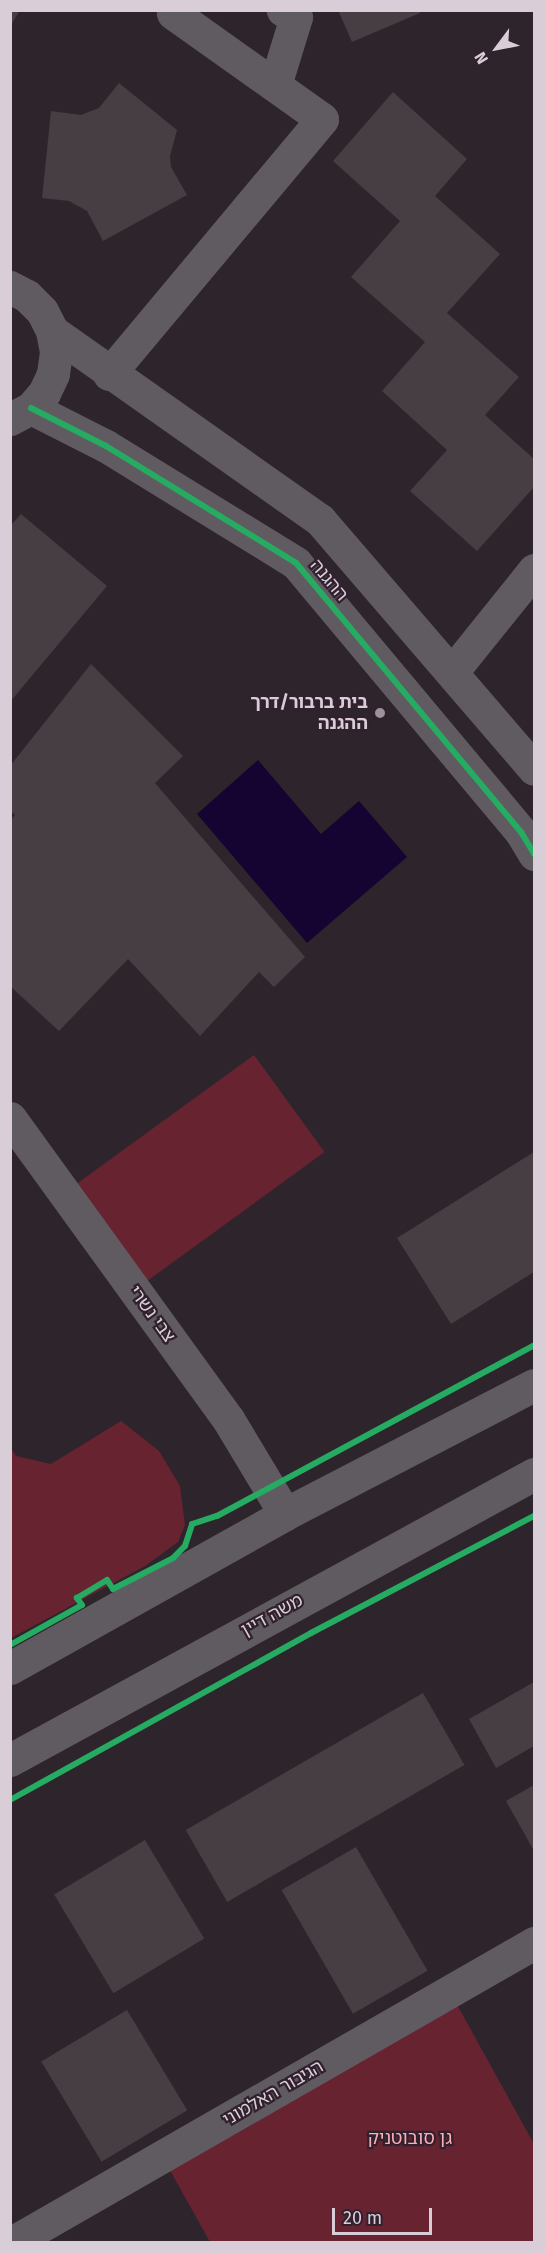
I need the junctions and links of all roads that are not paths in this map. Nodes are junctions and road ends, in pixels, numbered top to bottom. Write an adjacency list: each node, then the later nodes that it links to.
1 (283, 10): 3 (street)
2 (174, 13): 3 (street)
3 (275, 85): 6 (street)
4 (10, 287): 5 (street)
5 (52, 331): 6 (street, ההגנה); 7 (street)
6 (109, 374): 9 (street, ההגנה)
7 (21, 414): 11 (street, ההגנה)
8 (534, 570): 9 (street)
9 (452, 672): 10 (street, ההגנה)
10 (534, 769)
11 (534, 854)
12 (10, 1118): 15 (street, צבי נשרי)
13 (534, 1385): 15 (street)
14 (534, 1474): 17 (street, משה דיין)
15 (285, 1514): 16 (street)
16 (10, 1668)
17 (10, 1760)
18 (534, 1944): 19 (street, הגיבור האלמוני)
19 (12, 2242)

